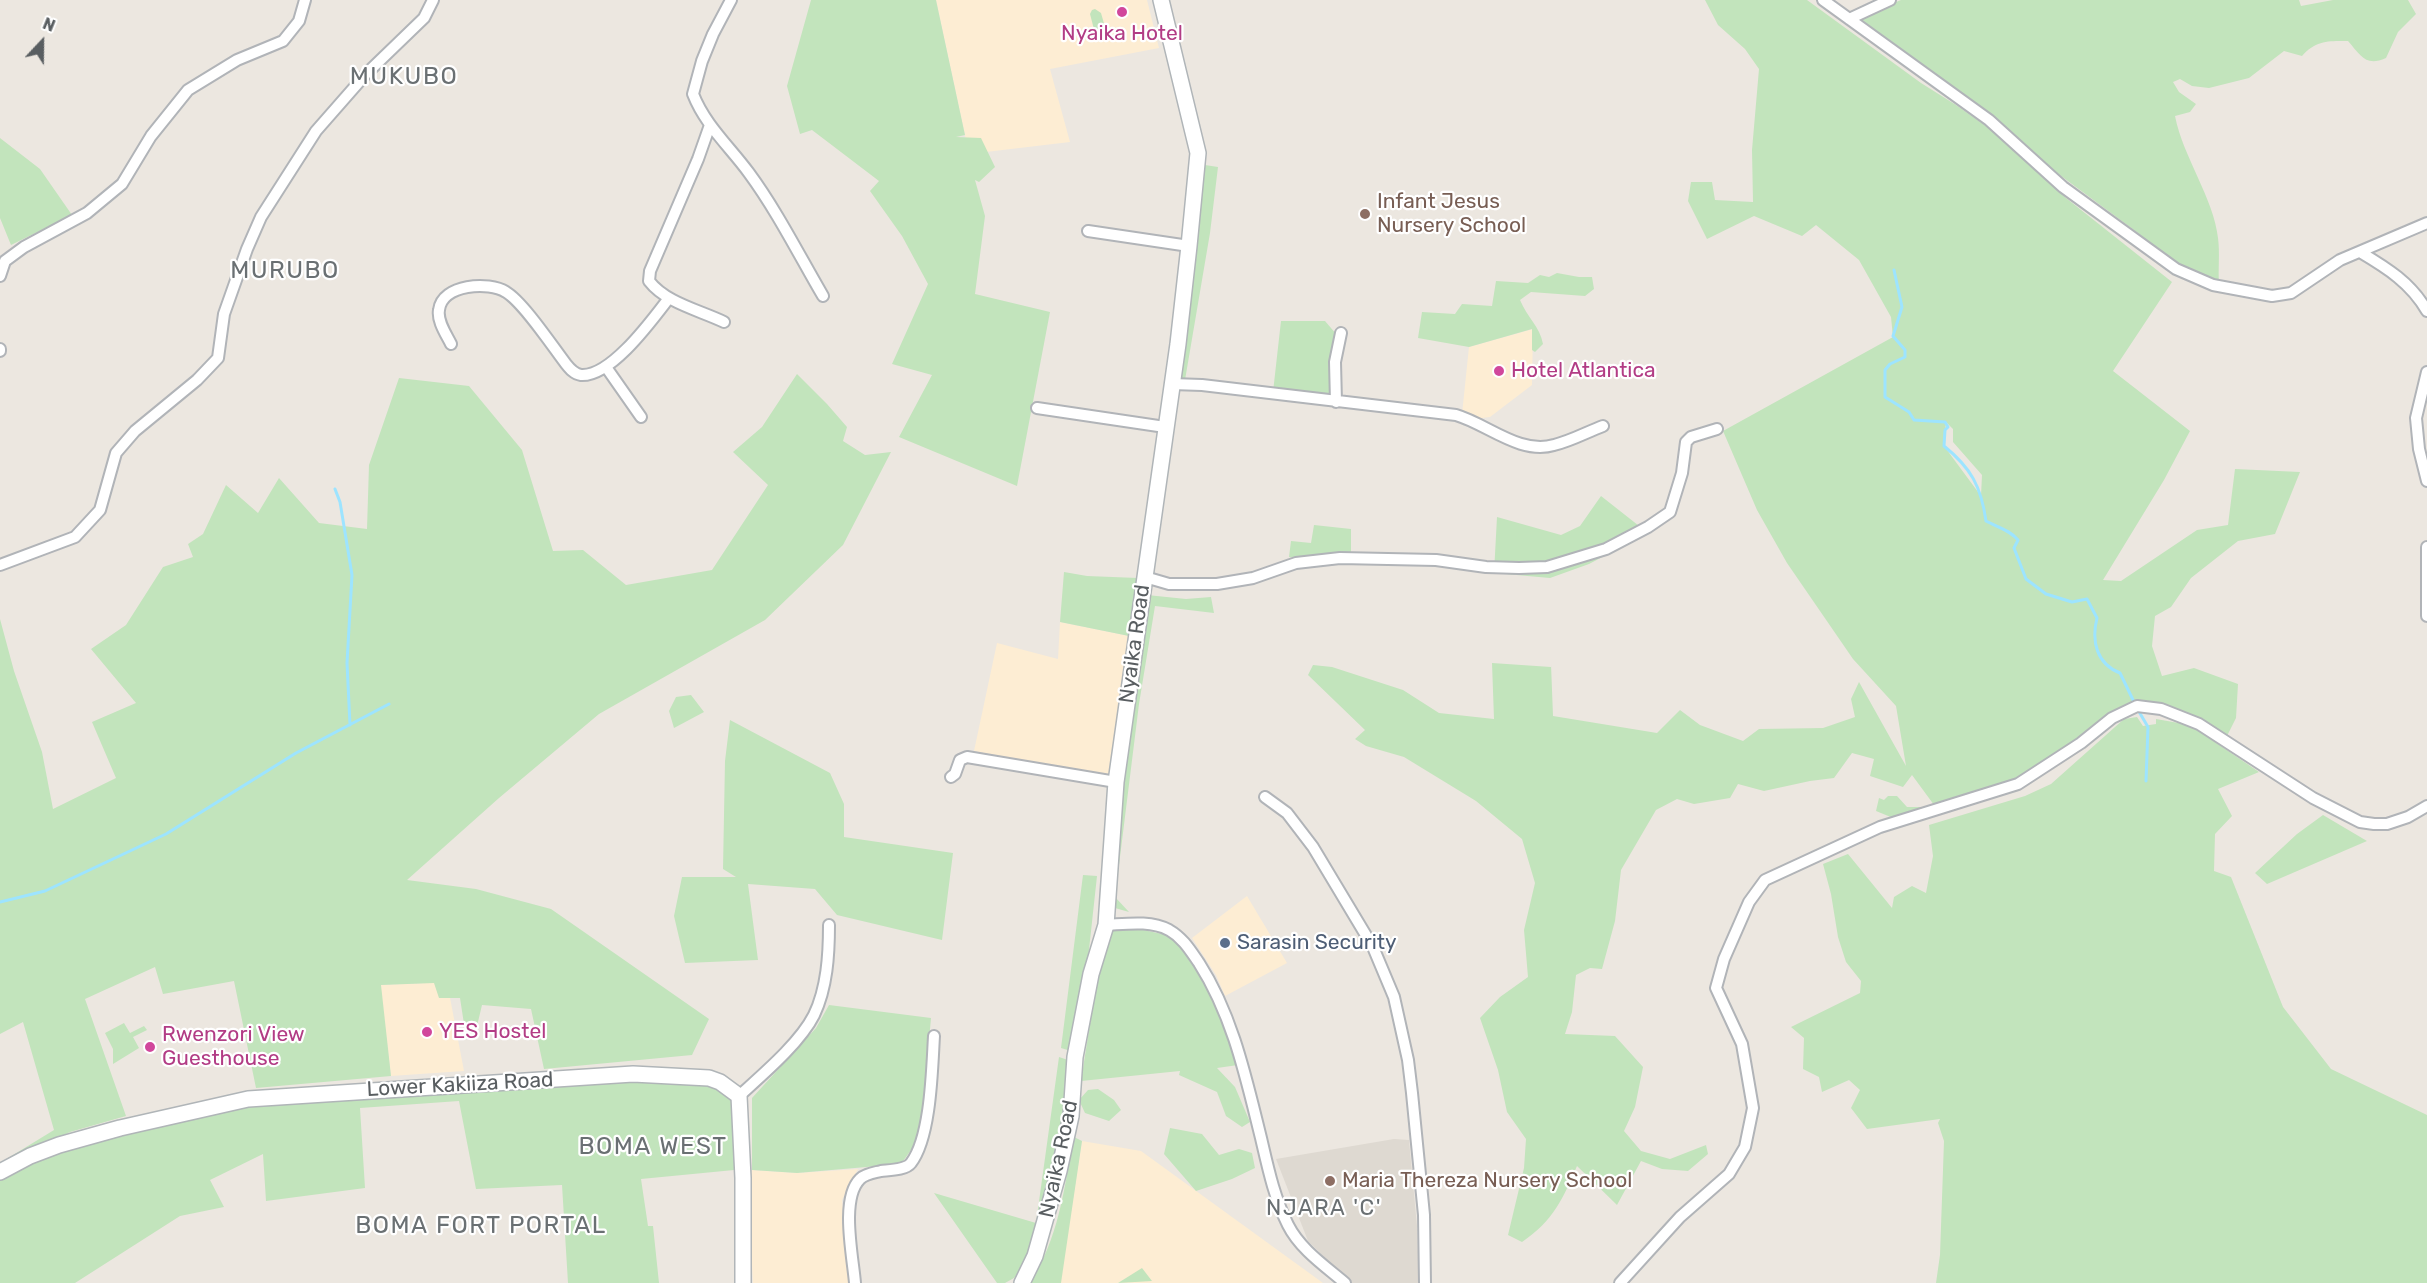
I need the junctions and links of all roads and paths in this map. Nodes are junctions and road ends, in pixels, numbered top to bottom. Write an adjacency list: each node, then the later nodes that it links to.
1 (305, 0): 13 (street)
2 (433, 0): 31 (street)
3 (731, 0): 8 (street)
4 (1161, 0): 11 (street, Nyaika Road)
5 (1824, 0): 7 (street)
6 (1890, 0): 7 (street)
7 (1849, 19): 12 (street)
8 (710, 125): 14 (street); 15 (street)
9 (2427, 223): 12 (street)
10 (1088, 231): 11 (street)
11 (1189, 246): 22 (street, Nyaika Road)
12 (2360, 252): 16 (street)
13 (0, 276)
14 (823, 296)
15 (669, 298): 17 (street); 20 (street)
16 (2427, 311)
17 (724, 322)
18 (1341, 333): 23 (street)
19 (452, 344): 20 (street)
20 (606, 367): 25 (street)
21 (2427, 372): 29 (street)
22 (1172, 384): 23 (street); 27 (street, Nyaika Road)
23 (1336, 402): 26 (street)
24 (1036, 408): 27 (street)
25 (641, 417)
26 (1603, 426)
27 (1166, 427): 32 (street, Nyaika Road)
28 (1717, 429): 32 (street)
29 (2427, 481)
30 (2427, 547): 33 (street)
31 (0, 565)
32 (1144, 577): 35 (street, Nyaika Road)
33 (2427, 616)
34 (951, 777): 35 (street)
35 (1116, 782): 39 (street, Nyaika Road)
36 (1265, 797): 47 (street)
37 (2427, 806): 48 (street)
38 (829, 925): 41 (street)
39 (1106, 925): 45 (street, Nyaika Road); 46 (street)
40 (934, 1036): 44 (street)
41 (739, 1096): 42 (street, Lower Kakiiza Road); 43 (street)
42 (0, 1172)
43 (743, 1283)
44 (855, 1283)
45 (1022, 1283)
46 (1345, 1283)
47 (1425, 1283)
48 (1620, 1283)

